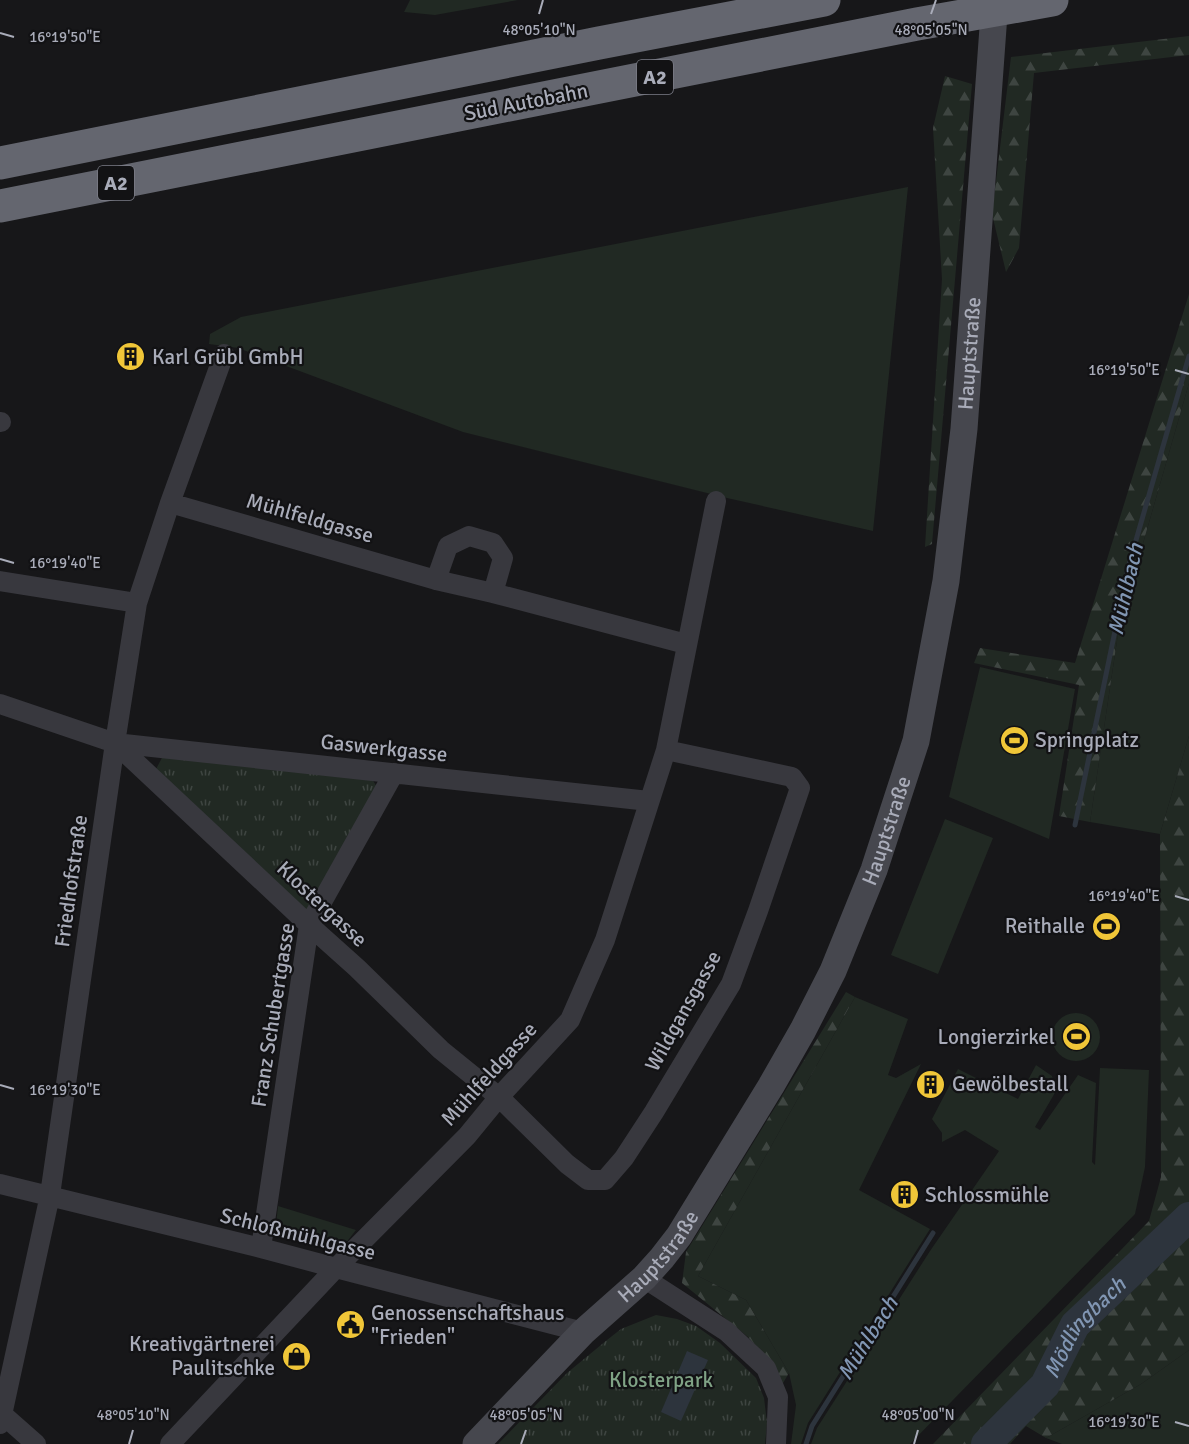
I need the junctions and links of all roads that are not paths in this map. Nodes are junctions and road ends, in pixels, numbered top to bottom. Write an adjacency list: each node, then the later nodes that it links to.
1 (824, 0): 4 (highway, Süd Autobahn / A2)
2 (995, 0): 25 (street, Hauptstraße)
3 (1052, 0): 5 (highway, Süd Autobahn / A2)
4 (0, 163)
5 (0, 206)
6 (224, 354): 8 (street, Friedhofstraße)
7 (716, 501): 13 (street, Mühlfeldgasse)
8 (170, 503): 9 (street, Mühlfeldgasse); 12 (street, Friedhofstraße)
9 (436, 579): 11 (street, Mühlfeldgasse); 11 (street)
10 (0, 581): 12 (street)
11 (493, 593): 13 (street, Mühlfeldgasse)
12 (137, 603): 15 (street, Friedhofstraße)
13 (686, 644): 16 (street, Mühlfeldgasse)
14 (0, 704): 15 (street)
15 (115, 743): 17 (street, Gaswerkgasse); 19 (street, Klostergasse); 22 (street, Friedhofstraße)
16 (666, 750): 18 (street, Mühlfeldgasse); 20 (street, Wildgansgasse)
17 (394, 773): 18 (street, Gaswerkgasse); 19 (street, Franz Schubertgasse)
18 (649, 801): 20 (street, Mühlfeldgasse)
19 (309, 925): 20 (street, Klostergasse); 23 (street, Franz Schubertgasse)
20 (499, 1097): 24 (street, Mühlfeldgasse)
21 (0, 1184): 22 (street, Schloßmühlgasse)
22 (50, 1196): 23 (street, Schloßmühlgasse); 27 (street, Friedhofstraße)
23 (261, 1248): 24 (street, Schloßmühlgasse)
24 (336, 1268): 26 (street, Schloßmühlgasse); 29 (street, Mühlfeldgasse)
25 (644, 1278): 26 (street, Hauptstraße); 31 (street)
26 (583, 1332): 30 (street, Hauptstraße)
27 (1, 1418): 28 (street)
28 (36, 1444)
29 (170, 1444)
30 (476, 1444)
31 (776, 1444)

